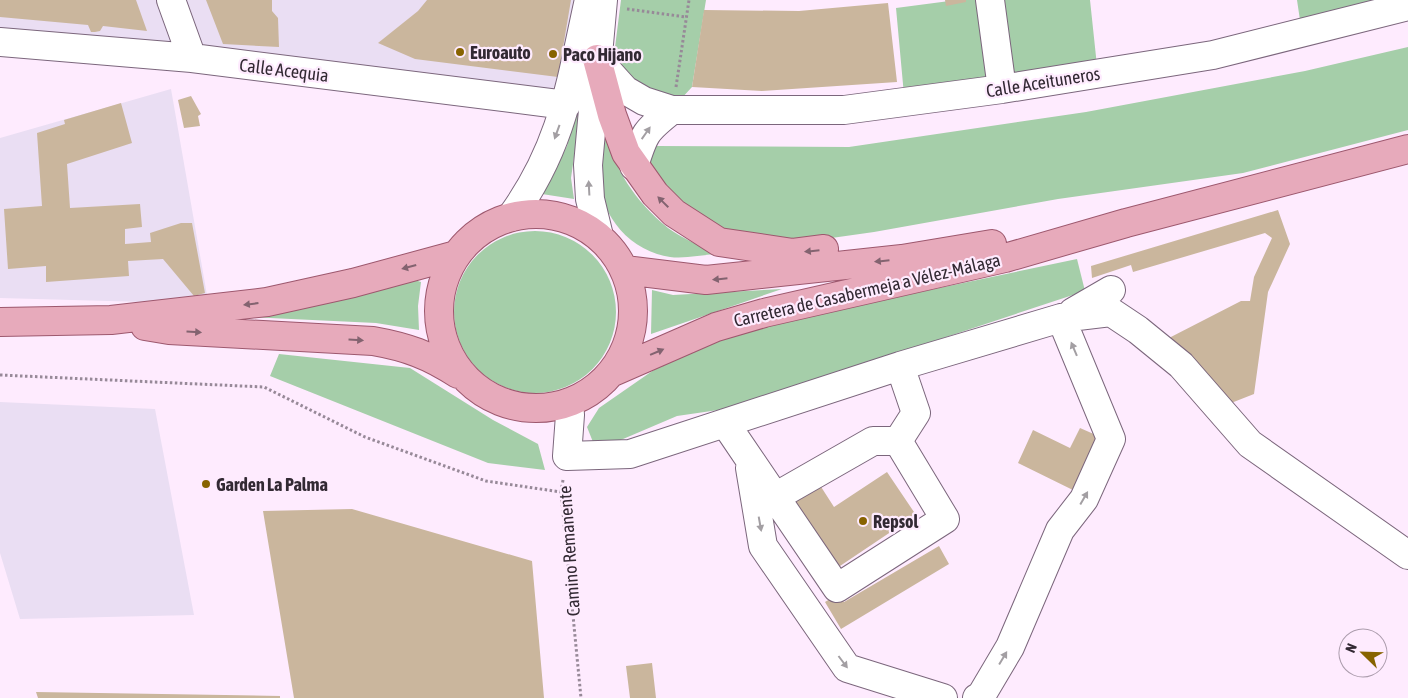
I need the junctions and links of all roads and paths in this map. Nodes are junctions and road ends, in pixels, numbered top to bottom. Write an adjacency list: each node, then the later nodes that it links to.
1 (171, 0): 11 (street)
2 (588, 0): 15 (street)
3 (628, 0): 6 (path)
4 (689, 0): 8 (path)
5 (990, 0): 13 (street)
6 (615, 4): 8 (path); 9 (path); 12 (street)
7 (1399, 5): 13 (street, Calle Aceituneros)
8 (686, 17): 14 (path)
9 (626, 18)
10 (0, 42): 11 (street, Calle Acequia)
11 (192, 58): 15 (street, Calle Acequia)
12 (597, 59): 14 (street, Calle Aceituneros); 17 (main road); 20 (street, one-way to 12)
13 (1002, 89): 14 (street, Calle Aceituneros)
14 (670, 99): 17 (street, one-way to 14)
15 (566, 105): 18 (street, one-way to 18)
16 (1408, 149): 19 (main road, Carretera de Casabermeja a Vélez-Málaga)
17 (634, 166): 21 (main road, one-way to 17)
18 (511, 216): 20 (main road); 22 (main road)
19 (1126, 223): 21 (main road, Carretera de Casabermeja a Vélez-Málaga); 29 (main road, Carretera de Casabermeja a Vélez-Málaga, one-way to 19)
20 (599, 236): 23 (main road)
21 (965, 248): 23 (main road, Carretera de Casabermeja a Vélez-Málaga, one-way to 23)
22 (456, 255): 26 (main road, one-way to 26); 31 (main road)
23 (625, 270): 29 (main road)
24 (1111, 290): 25 (street)
25 (1061, 318): 28 (street); 40 (street, one-way to 25); 41 (street)
26 (111, 320): 27 (main road); 31 (main road, one-way to 31)
27 (0, 322)
28 (900, 366): 33 (street); 34 (street)
29 (612, 372): 32 (main road)
30 (0, 375): 37 (path)
31 (464, 378): 32 (main road)
32 (569, 403): 35 (street)
33 (725, 424): 35 (street); 36 (street)
34 (898, 441): 38 (street); 38 (street)
35 (567, 456): 37 (path, Camino Remanente)
36 (749, 459): 38 (street); 43 (street, one-way to 43)
37 (561, 492): 42 (path, Camino Remanente)
38 (775, 497)
39 (1052, 504): 40 (street)
40 (1060, 530): 44 (street, one-way to 40)
41 (1408, 555)
42 (581, 698)
43 (943, 698)
44 (977, 698)

